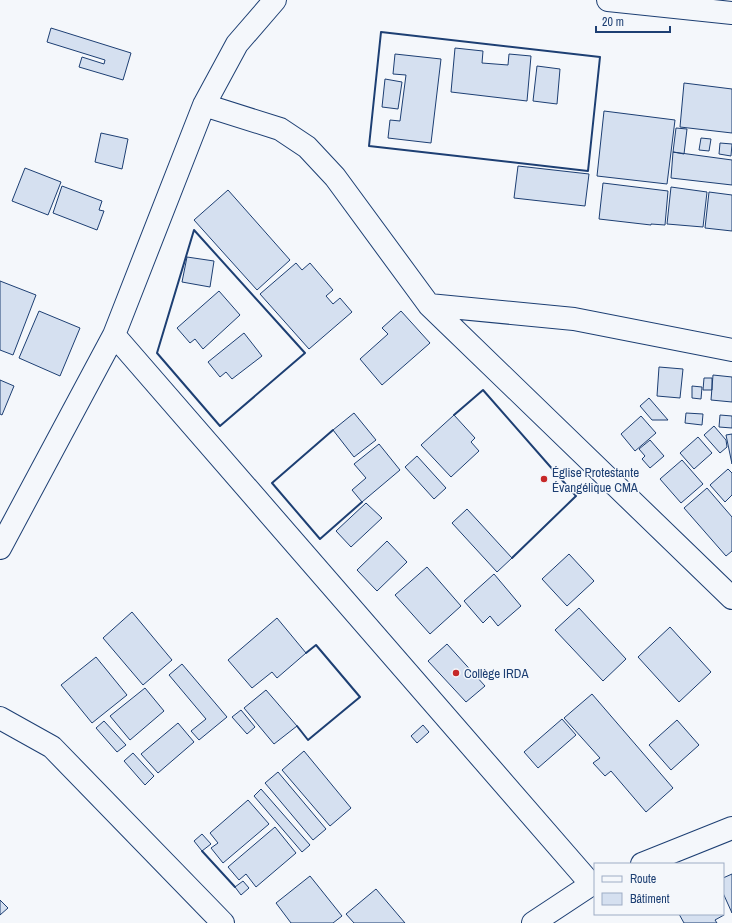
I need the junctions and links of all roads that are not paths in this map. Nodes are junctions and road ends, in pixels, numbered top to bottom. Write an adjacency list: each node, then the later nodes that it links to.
1 (275, 0): 4 (street)
2 (608, 0): 3 (street)
3 (732, 13)
4 (204, 105): 5 (street); 6 (street)
5 (429, 305): 7 (street); 9 (street)
6 (114, 335): 8 (street); 13 (street)
7 (732, 350)
8 (0, 548)
9 (732, 598)
10 (0, 718): 14 (street)
11 (732, 828): 12 (street)
12 (644, 863)
13 (593, 883): 15 (street)
14 (223, 923)
15 (533, 923)

